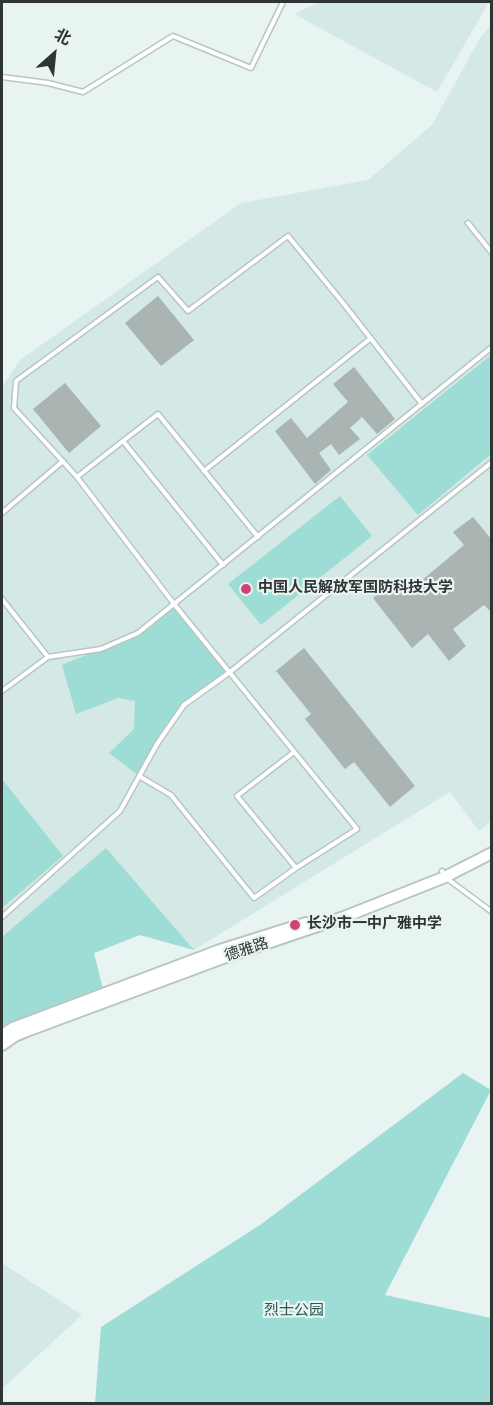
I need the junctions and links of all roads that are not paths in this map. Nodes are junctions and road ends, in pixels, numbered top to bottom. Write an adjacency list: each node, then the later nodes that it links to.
1 (283, 2): 2 (lane)
2 (2, 77)
3 (468, 223): 4 (lane)
4 (492, 253)
5 (371, 338): 7 (lane); 9 (lane); 11 (lane)
6 (492, 347): 7 (lane)
7 (422, 404): 14 (lane)
8 (123, 441): 11 (lane); 12 (lane); 15 (lane)
9 (63, 461): 12 (lane); 13 (lane)
10 (492, 462): 19 (lane)
11 (204, 471): 14 (lane)
12 (77, 477): 17 (lane)
13 (2, 513)
14 (258, 537): 15 (lane)
15 (223, 565): 17 (lane)
16 (2, 599): 18 (lane)
17 (174, 604): 18 (lane); 19 (lane)
18 (48, 657): 20 (lane)
19 (230, 672): 21 (lane); 22 (lane)
20 (2, 692)
21 (294, 752): 25 (lane); 25 (lane)
22 (139, 776): 25 (lane); 28 (lane)
23 (492, 846): 26 (street, 德雅路)
24 (492, 853): 26 (street, 德雅路)
25 (296, 868)
26 (443, 874): 27 (lane); 29 (street, 德雅路); 30 (street, 德雅路)
27 (492, 912)
28 (2, 917)
29 (2, 1035)
30 (2, 1045)

